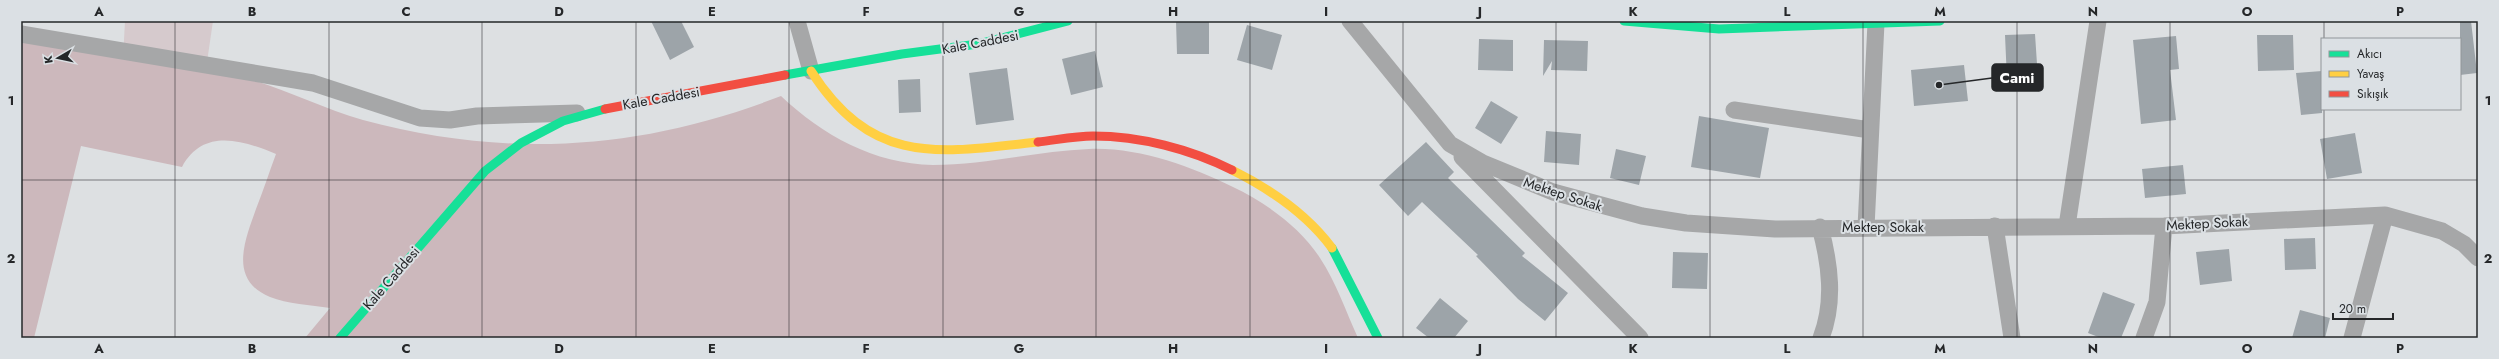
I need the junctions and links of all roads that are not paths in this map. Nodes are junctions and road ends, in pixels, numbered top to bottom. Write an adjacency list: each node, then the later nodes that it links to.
1 (797, 21): 9 (street)
2 (1068, 21): 9 (street, Kale Caddesi)
3 (1350, 21): 13 (street, Mektep Sokak)
4 (1624, 21): 7 (street)
5 (1940, 21): 7 (street)
6 (2098, 21): 16 (street)
7 (1876, 23): 12 (street)
8 (21, 34): 11 (street)
9 (811, 71): 11 (street, Kale Caddesi); 22 (street)
10 (1734, 110): 12 (street)
11 (589, 112): 21 (street, Kale Caddesi)
12 (1870, 130): 19 (street)
13 (1450, 144): 18 (street, Mektep Sokak); 23 (street)
14 (2385, 215): 17 (street, Mektep Sokak); 20 (street, Mektep Sokak); 27 (street)
15 (1995, 226): 16 (street, Mektep Sokak); 19 (street, Mektep Sokak); 25 (street)
16 (2067, 226): 17 (street, Mektep Sokak)
17 (2164, 226): 26 (street)
18 (1820, 227): 19 (street, Mektep Sokak); 24 (street)
19 (1866, 227)
20 (2478, 258)
21 (340, 338)
22 (1378, 338)
23 (1640, 338)
24 (1821, 338)
25 (2012, 338)
26 (2144, 338)
27 (2352, 338)

